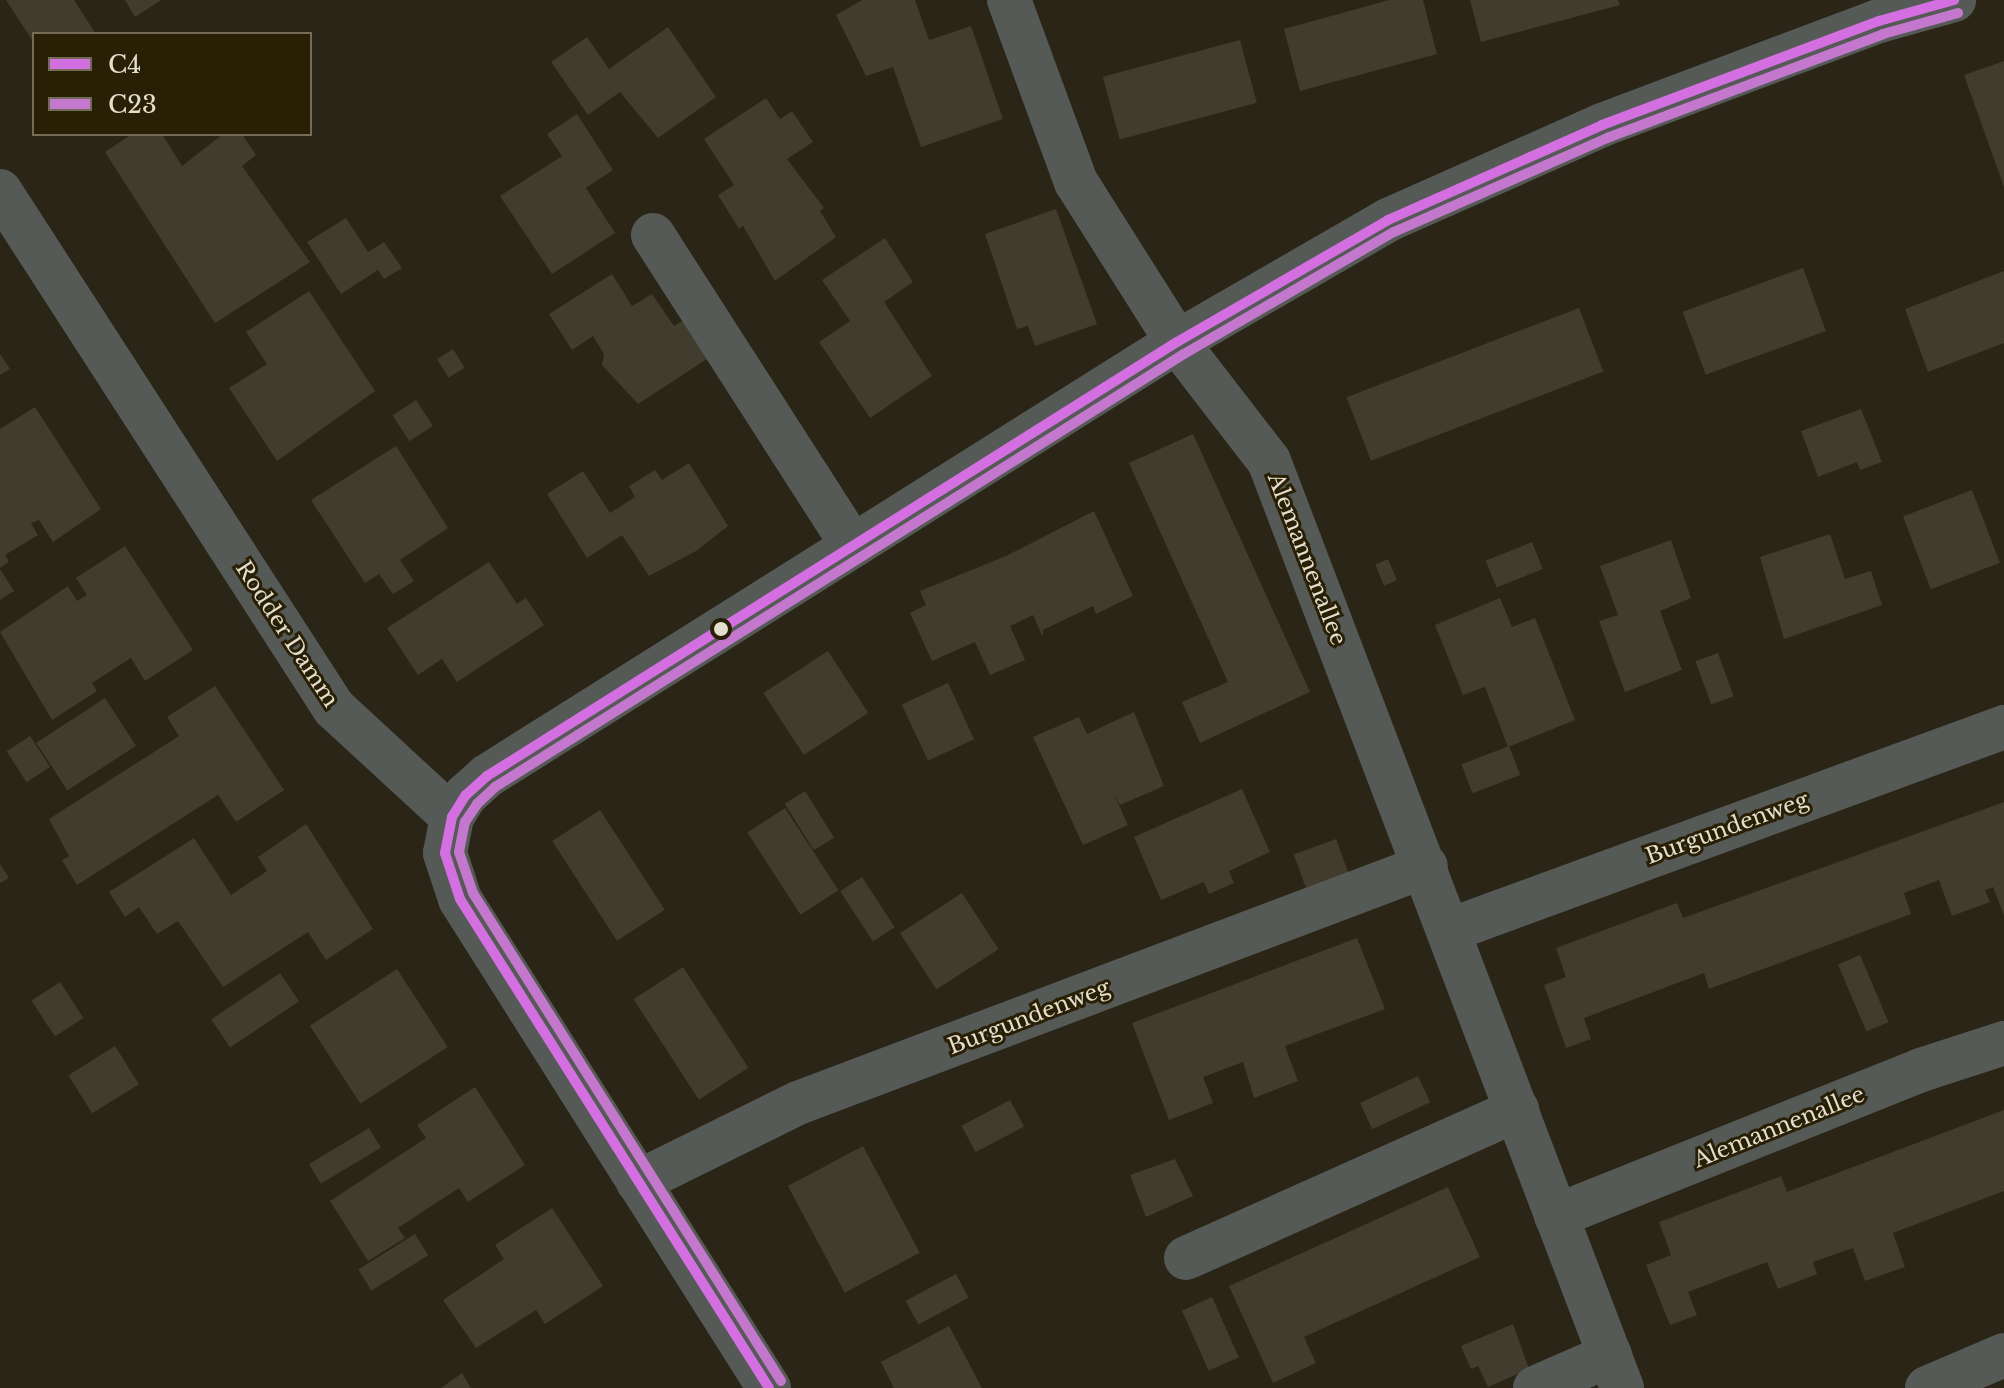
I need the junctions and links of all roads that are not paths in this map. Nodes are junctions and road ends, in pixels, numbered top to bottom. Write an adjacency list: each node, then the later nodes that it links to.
1 (1009, 0): 6 (street, Alemannenallee)
2 (1954, 0): 3 (street)
3 (1876, 11): 6 (street)
4 (0, 191): 9 (street, Rodder Damm)
5 (653, 235): 7 (street)
6 (1177, 342): 7 (street); 10 (street, Alemannenallee)
7 (852, 545): 9 (street)
8 (2004, 727): 11 (street, Burgundenweg)
9 (452, 817): 14 (street)
10 (1426, 866): 11 (street, Alemannenallee); 14 (street, Burgundenweg)
11 (1450, 930): 13 (street, Alemannenallee)
12 (2004, 1043): 15 (street, Alemannenallee)
13 (1517, 1110): 15 (street, Alemannenallee); 16 (street)
14 (638, 1182): 19 (street)
15 (1556, 1216): 18 (street, Alemannenallee)
16 (1186, 1258)
17 (2004, 1355): 21 (street)
18 (1616, 1372): 20 (street, Alemannenallee)
19 (769, 1388)
20 (1535, 1388)
21 (1927, 1388)

